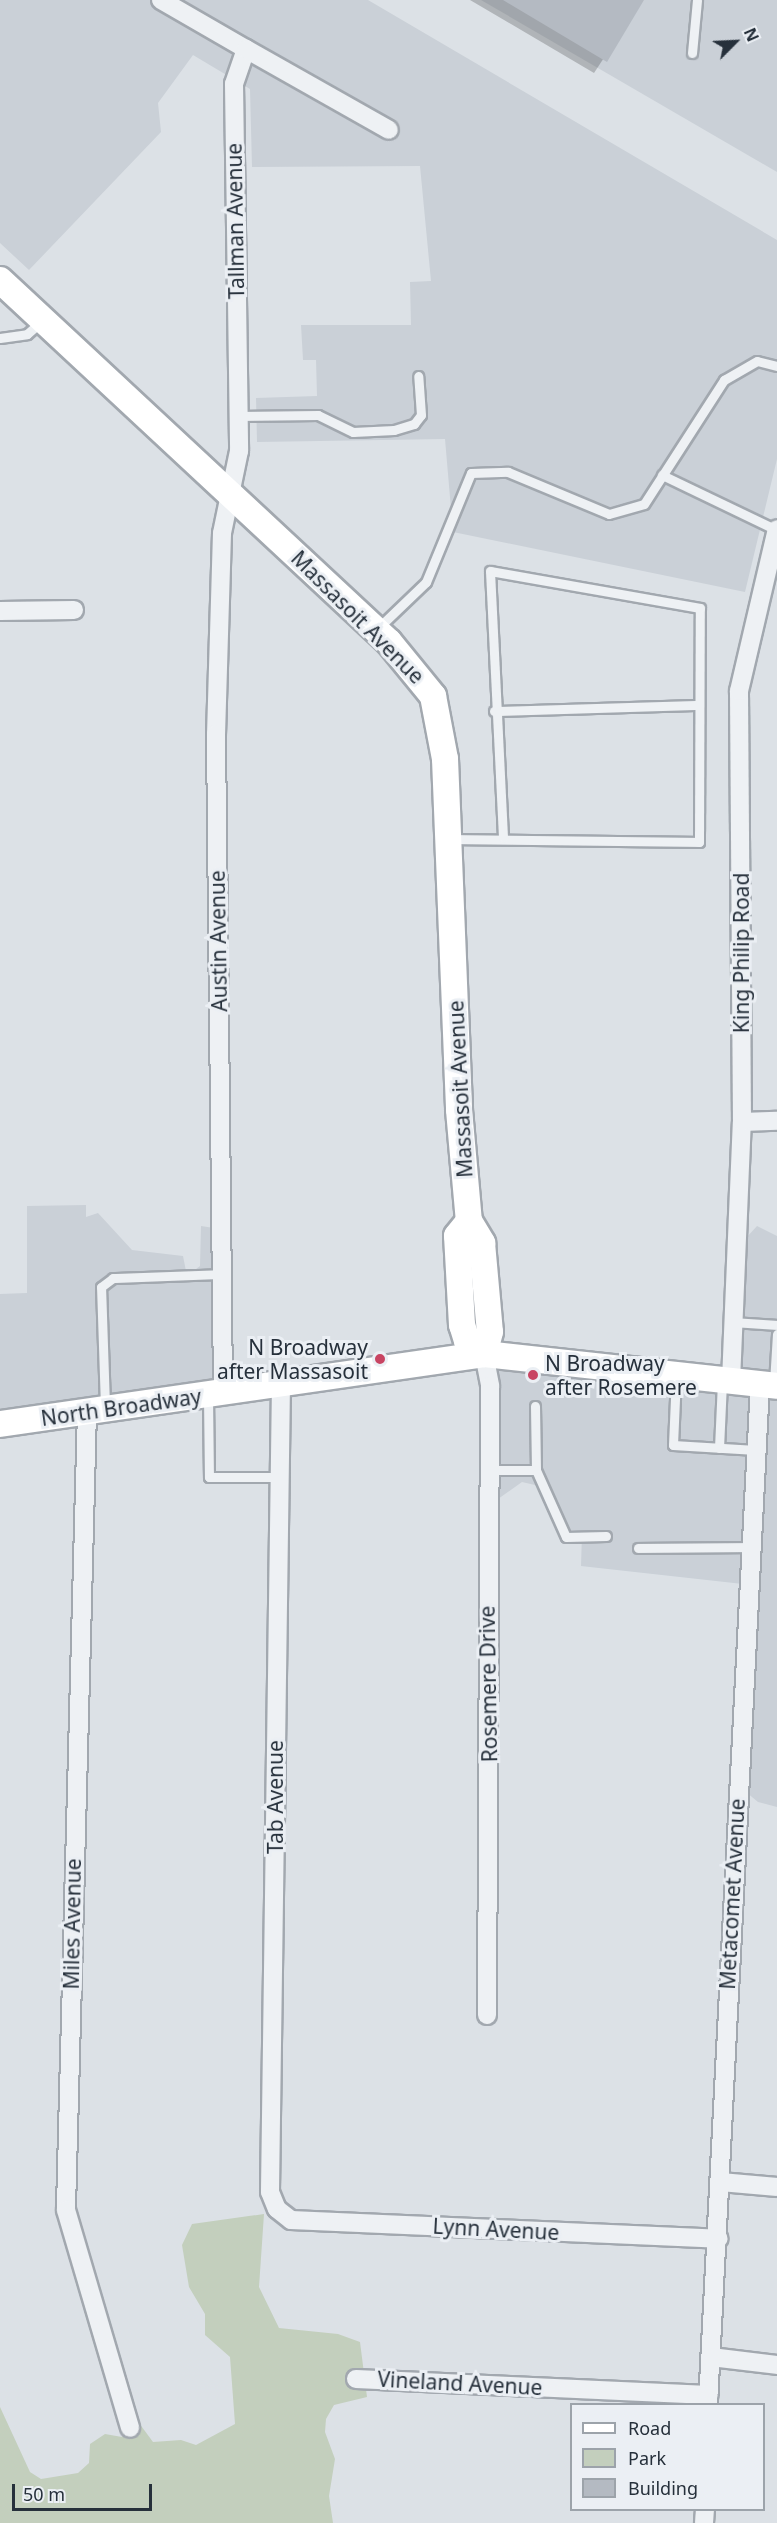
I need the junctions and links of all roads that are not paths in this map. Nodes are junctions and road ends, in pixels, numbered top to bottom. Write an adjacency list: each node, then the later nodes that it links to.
1 (161, 0): 3 (street)
2 (697, 0): 4 (lane)
3 (246, 49): 5 (street); 11 (street, Tallman Avenue)
4 (692, 53)
5 (389, 130)
6 (0, 280): 7 (main road, Massasoit Avenue)
7 (43, 320): 8 (lane); 13 (main road, Massasoit Avenue)
8 (0, 338)
9 (777, 366): 12 (lane)
10 (418, 376): 11 (lane)
11 (238, 416): 13 (street, Tallman Avenue)
12 (662, 475): 14 (lane); 17 (lane)
13 (228, 491): 17 (main road, Massasoit Avenue); 24 (street, Austin Avenue)
14 (777, 529): 23 (street, King Philip Road)
15 (74, 610): 16 (street)
16 (0, 611)
17 (376, 630): 21 (main road, Massasoit Avenue)
18 (699, 705): 19 (lane); 19 (lane); 20 (lane)
19 (494, 711): 20 (lane)
20 (502, 838): 21 (lane)
21 (448, 839): 29 (main road, Massasoit Avenue)
22 (777, 1121): 23 (street)
23 (741, 1122): 25 (street, King Philip Road)
24 (221, 1274): 34 (street, Austin Avenue); 36 (lane)
25 (734, 1322): 26 (lane); 31 (street, King Philip Road)
26 (777, 1325)
27 (777, 1334): 28 (lane)
28 (777, 1343): 33 (lane)
29 (484, 1354): 30 (main road, North Broadway); 32 (main road, North Broadway); 40 (street, Rosemere Drive)
30 (676, 1374): 31 (main road, North Broadway); 38 (lane)
31 (726, 1380): 33 (main road, North Broadway); 38 (lane)
32 (281, 1383): 34 (main road, North Broadway); 42 (street, Tab Avenue)
33 (770, 1385): 39 (street, Metacomet Avenue)
34 (216, 1393): 36 (main road, North Broadway); 42 (lane)
35 (535, 1406): 41 (lane)
36 (96, 1410): 37 (main road, North Broadway); 55 (street, Miles Avenue)
37 (0, 1424)
38 (719, 1448): 39 (lane)
39 (756, 1450): 44 (street, Metacomet Avenue)
40 (488, 1470): 41 (lane); 46 (street, Rosemere Drive)
41 (536, 1470): 43 (lane)
42 (279, 1477): 49 (street, Tab Avenue)
43 (606, 1536)
44 (752, 1547): 45 (lane); 47 (street, Metacomet Avenue)
45 (638, 1548)
46 (486, 2015)
47 (721, 2181): 48 (street); 50 (street, Metacomet Avenue)
48 (777, 2187)
49 (277, 2209): 50 (street, Lynn Avenue)
50 (719, 2239): 51 (street, Metacomet Avenue)
51 (711, 2357): 52 (street); 54 (street, Metacomet Avenue)
52 (777, 2365)
53 (356, 2379): 54 (street, Vineland Avenue)
54 (709, 2400)
55 (130, 2428)

